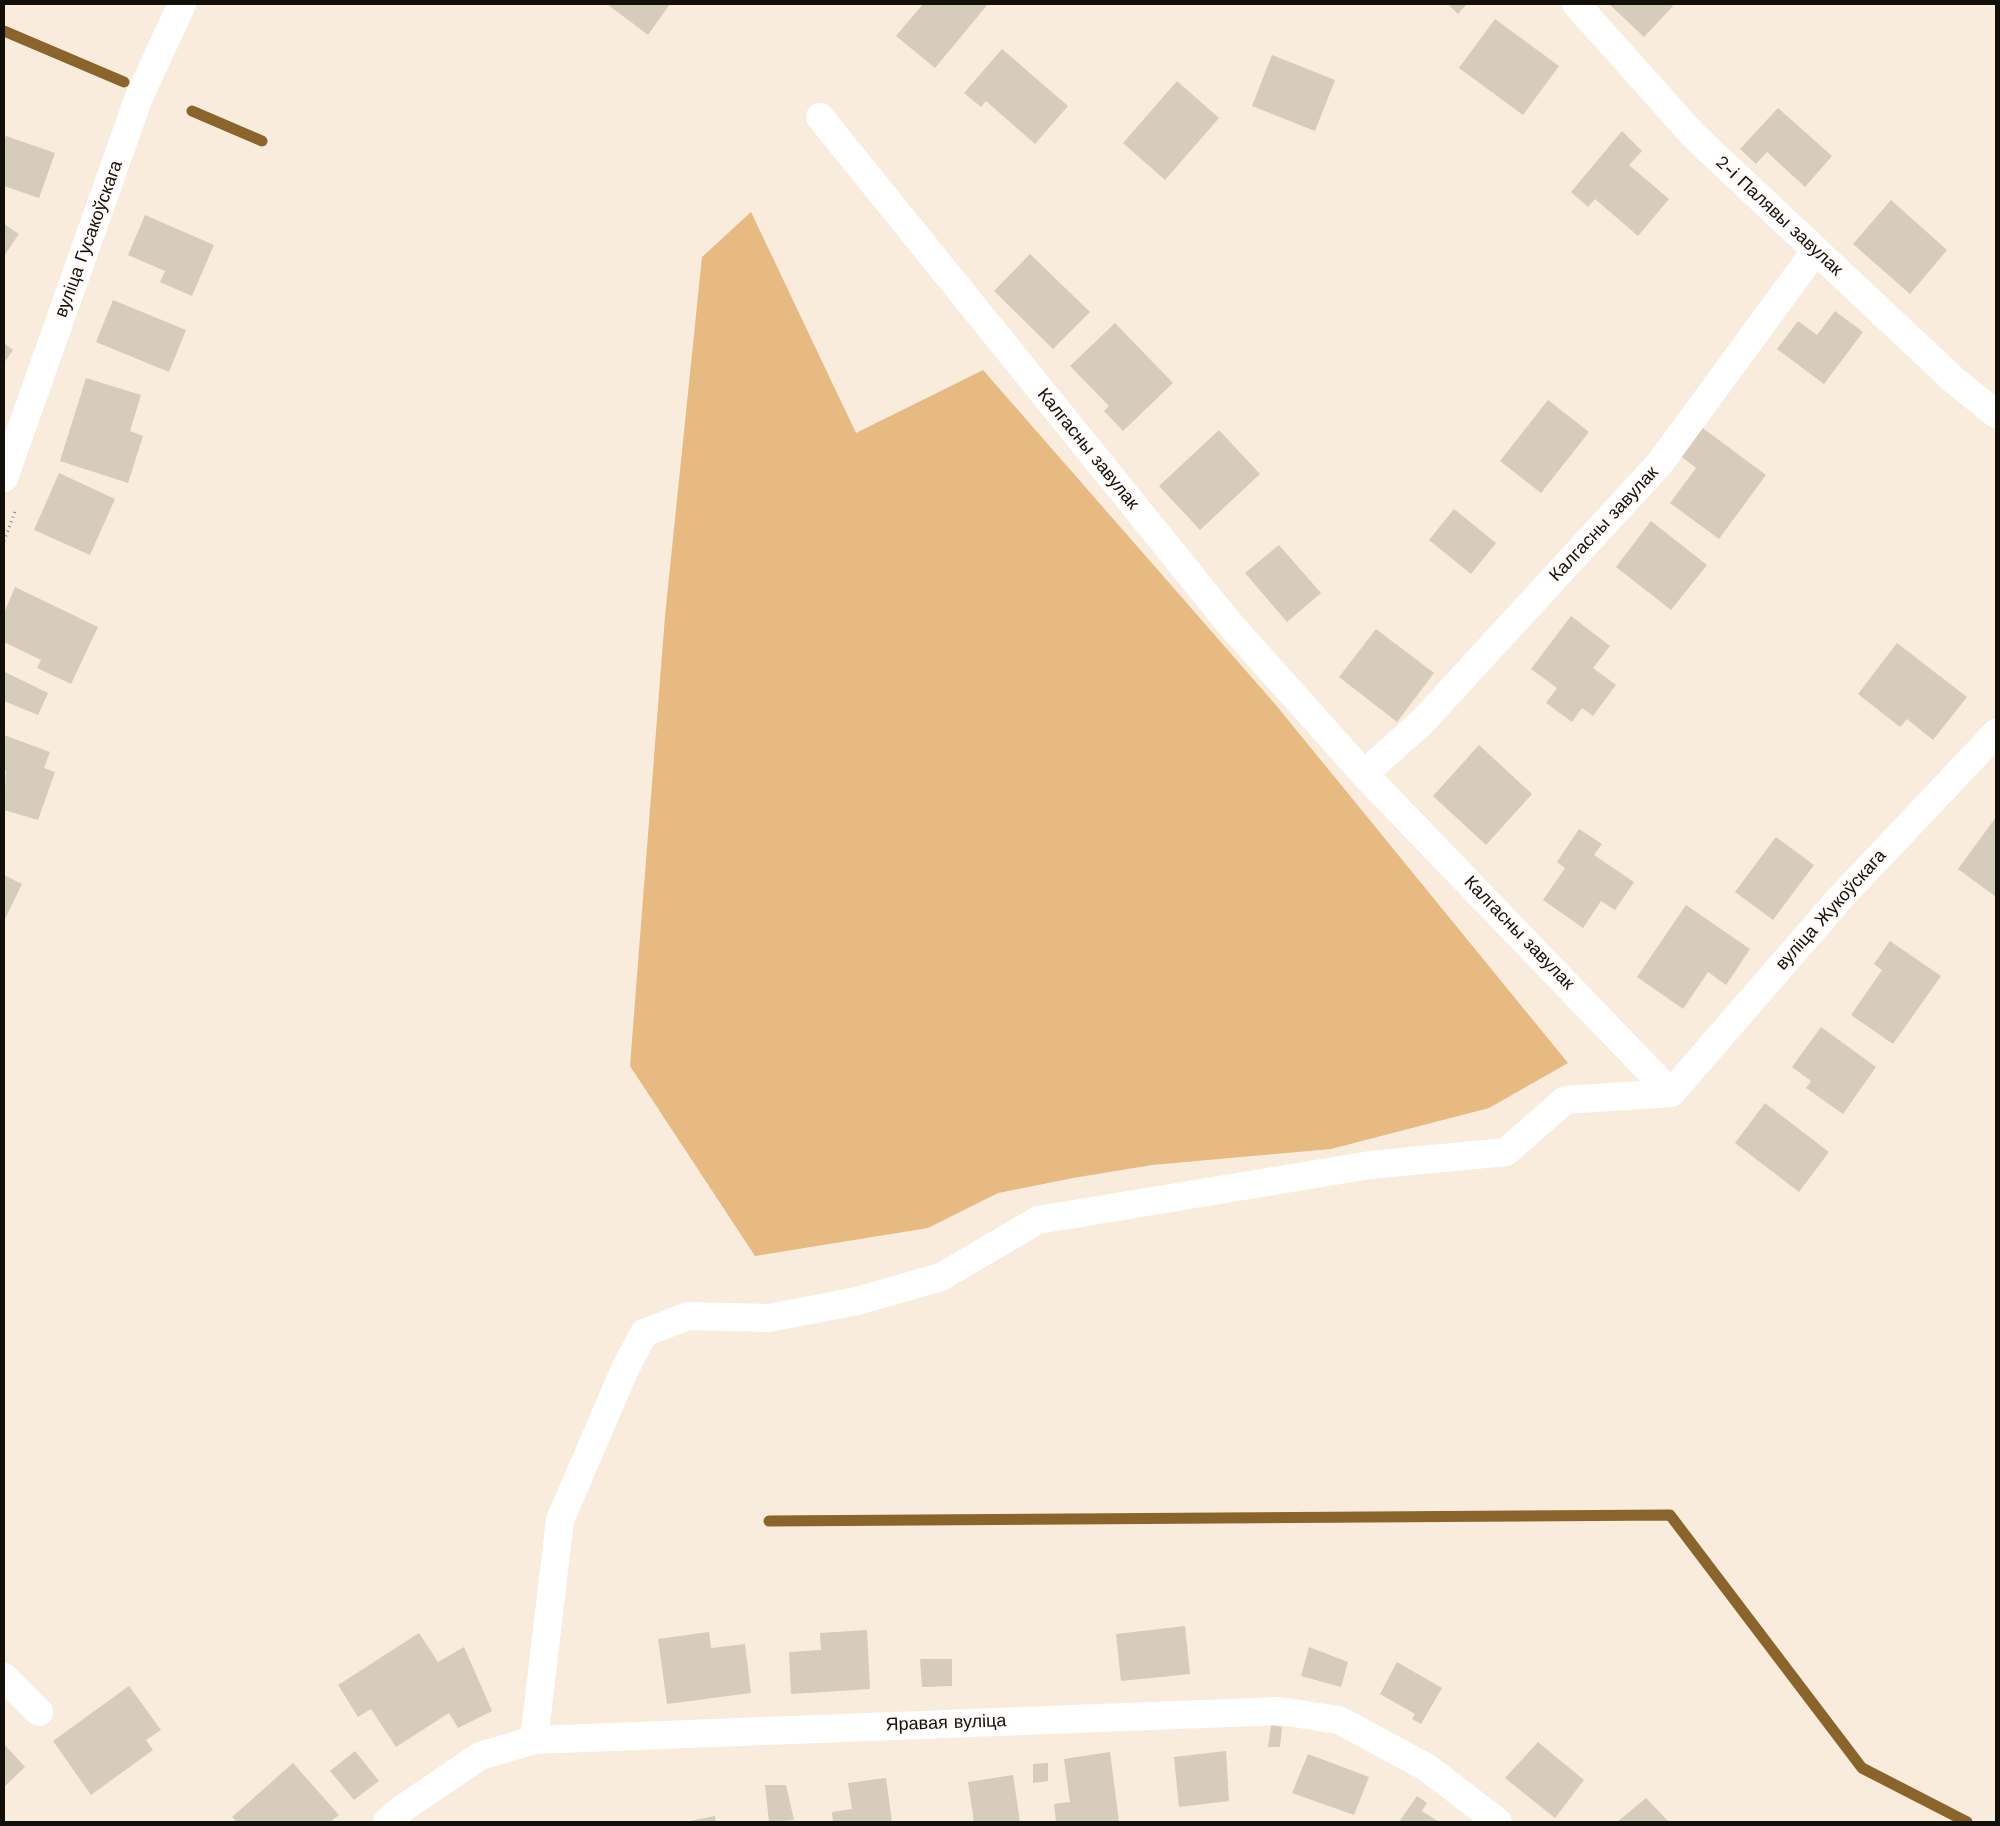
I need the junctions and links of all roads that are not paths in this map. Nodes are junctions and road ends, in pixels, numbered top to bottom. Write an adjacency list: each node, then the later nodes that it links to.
1 (182, 4): 6 (street, вуліца Гусакоўскага)
2 (1576, 4): 4 (street, 2-і Палявы завулак)
3 (820, 117): 8 (street, Калгасны завулак)
4 (1816, 250): 5 (street, 2-і Палявы завулак); 8 (street, Калгасны завулак)
5 (1996, 414)
6 (4, 478)
7 (1996, 733): 9 (street, вуліца Жукоўскага)
8 (1364, 774): 9 (street, Калгасны завулак)
9 (1671, 1092): 12 (street)
10 (4, 1677): 11 (street)
11 (39, 1712)
12 (534, 1740): 13 (street, Яравая вуліца); 14 (street, Яравая вуліца)
13 (387, 1822)
14 (1498, 1822)

